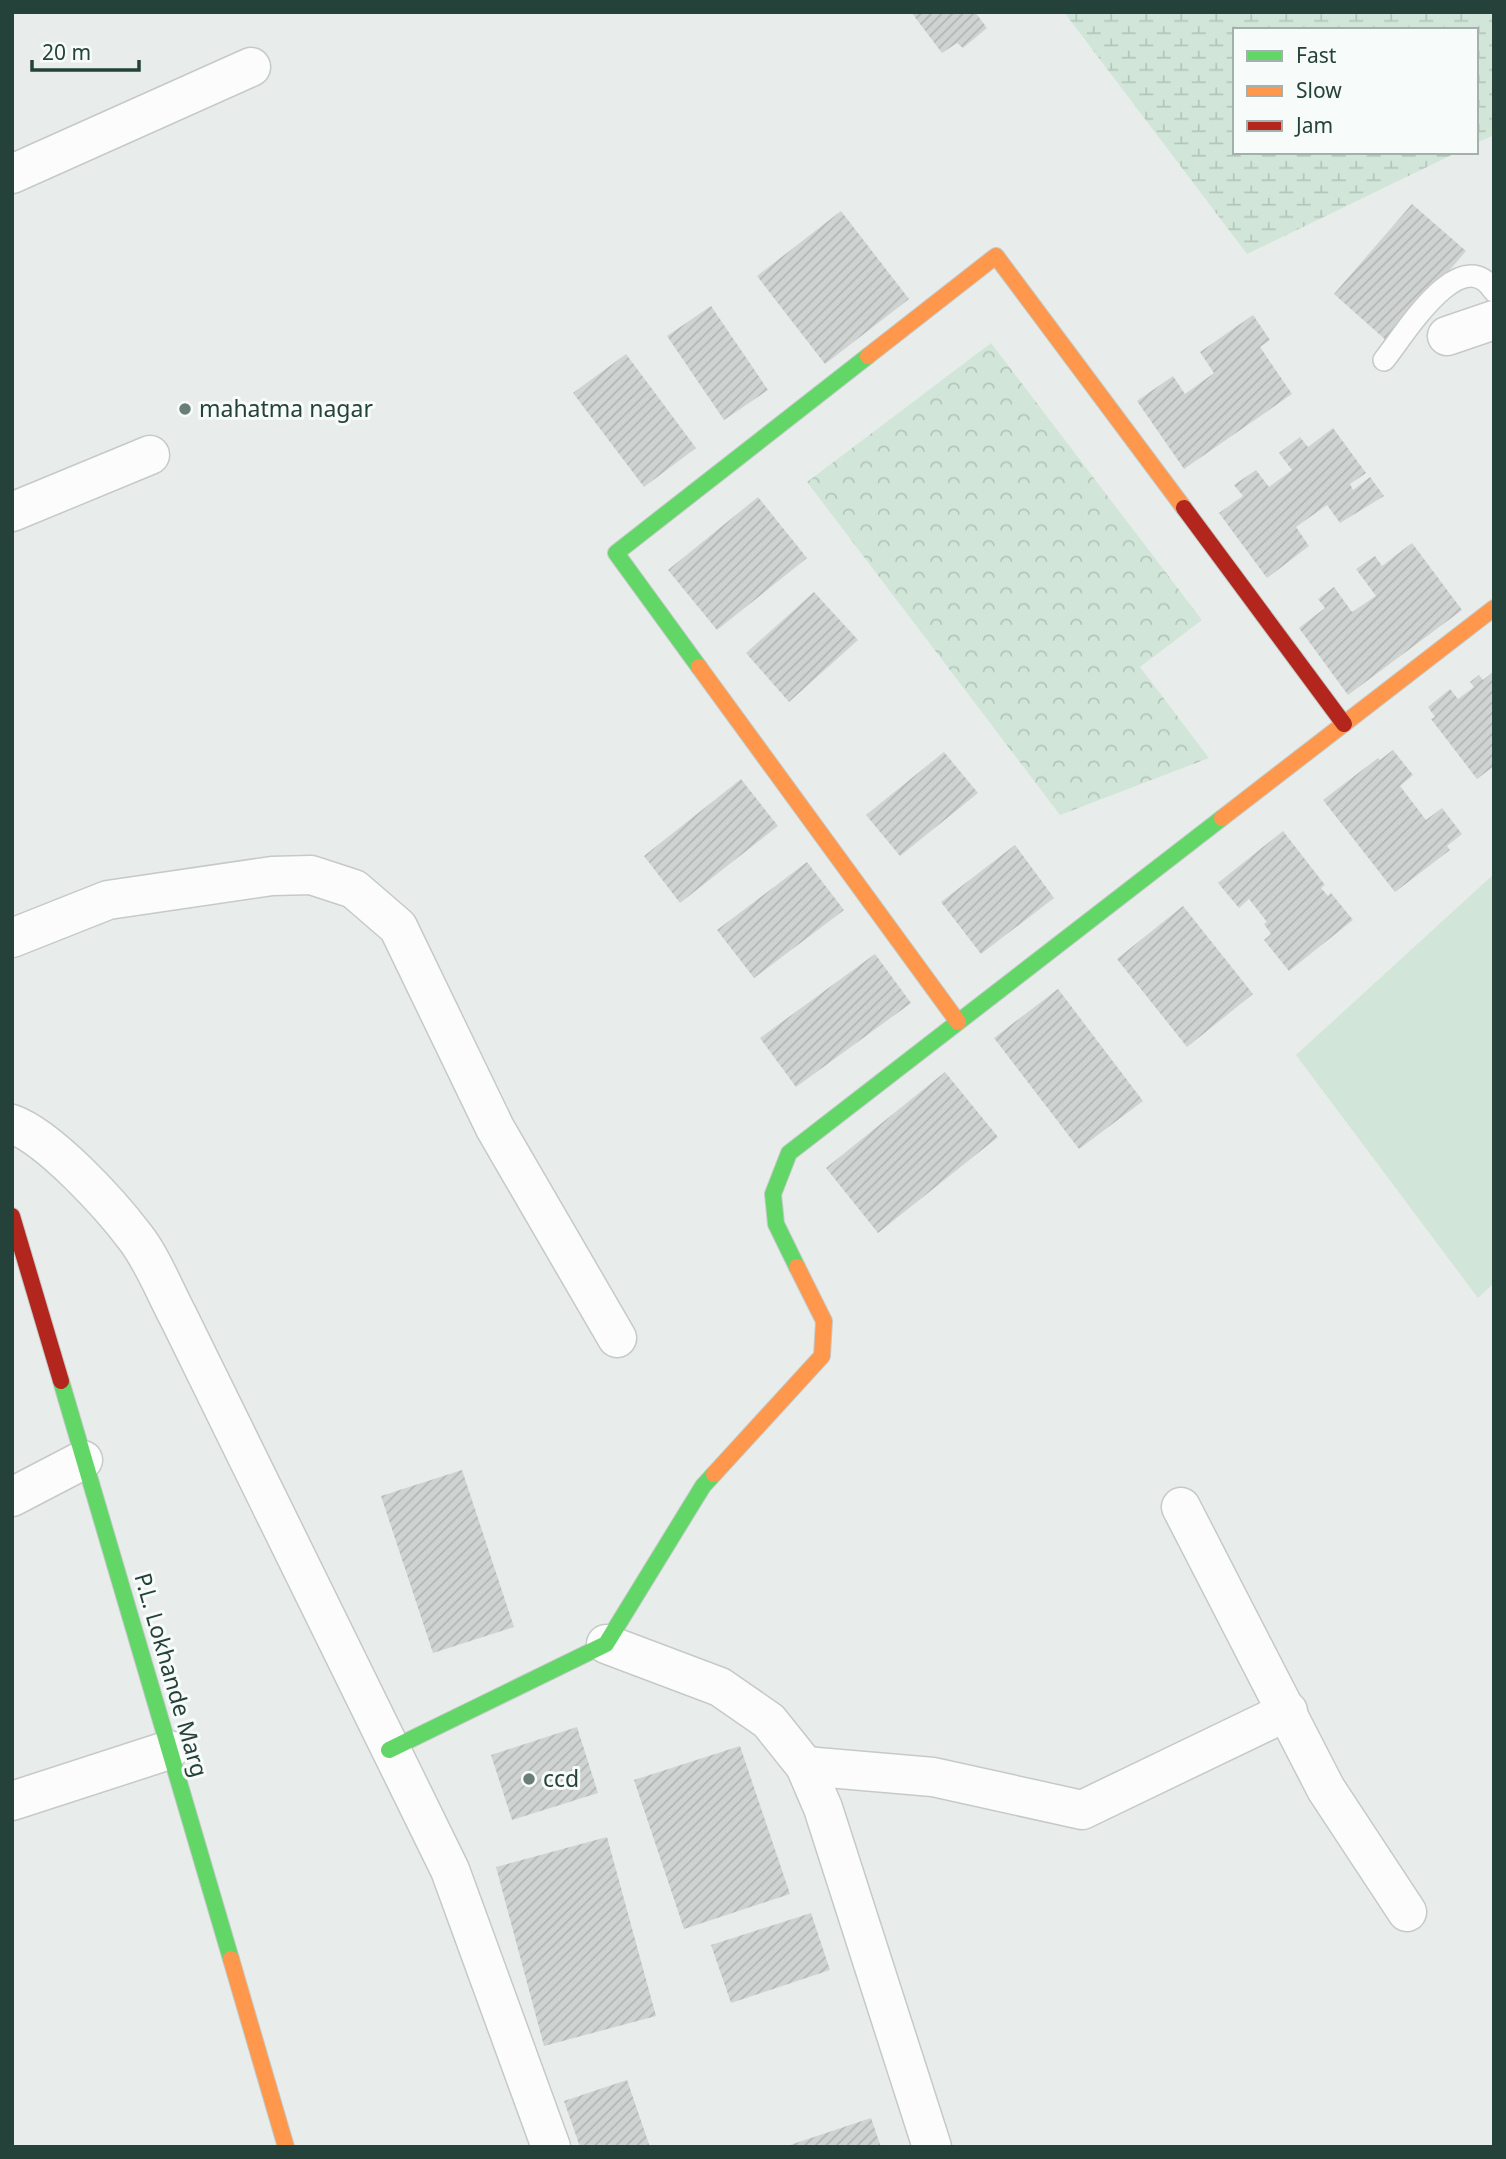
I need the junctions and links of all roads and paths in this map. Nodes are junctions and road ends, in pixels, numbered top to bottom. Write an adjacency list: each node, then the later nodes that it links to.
1 (251, 67): 2 (street)
2 (12, 174)
3 (1494, 291): 6 (lane)
4 (1494, 320): 5 (street)
5 (1447, 336)
6 (1384, 360)
7 (150, 456): 8 (street)
8 (12, 512)
9 (1494, 608): 10 (street)
10 (1344, 724): 12 (street); 12 (street)
11 (12, 938): 15 (street)
12 (958, 1022): 19 (street)
13 (12, 1124): 22 (street)
14 (12, 1216): 16 (street, P.L. Lokhande Marg)
15 (617, 1338)
16 (83, 1460): 17 (street); 21 (street, P.L. Lokhande Marg)
17 (12, 1497)
18 (1181, 1507): 20 (street)
19 (606, 1644): 22 (street); 23 (street)
20 (1289, 1711): 23 (street); 25 (street)
21 (169, 1750): 24 (street); 26 (street, P.L. Lokhande Marg)
22 (389, 1750): 27 (street)
23 (806, 1766): 28 (street)
24 (12, 1801)
25 (1407, 1912)
26 (286, 2147)
27 (551, 2147)
28 (932, 2147)

